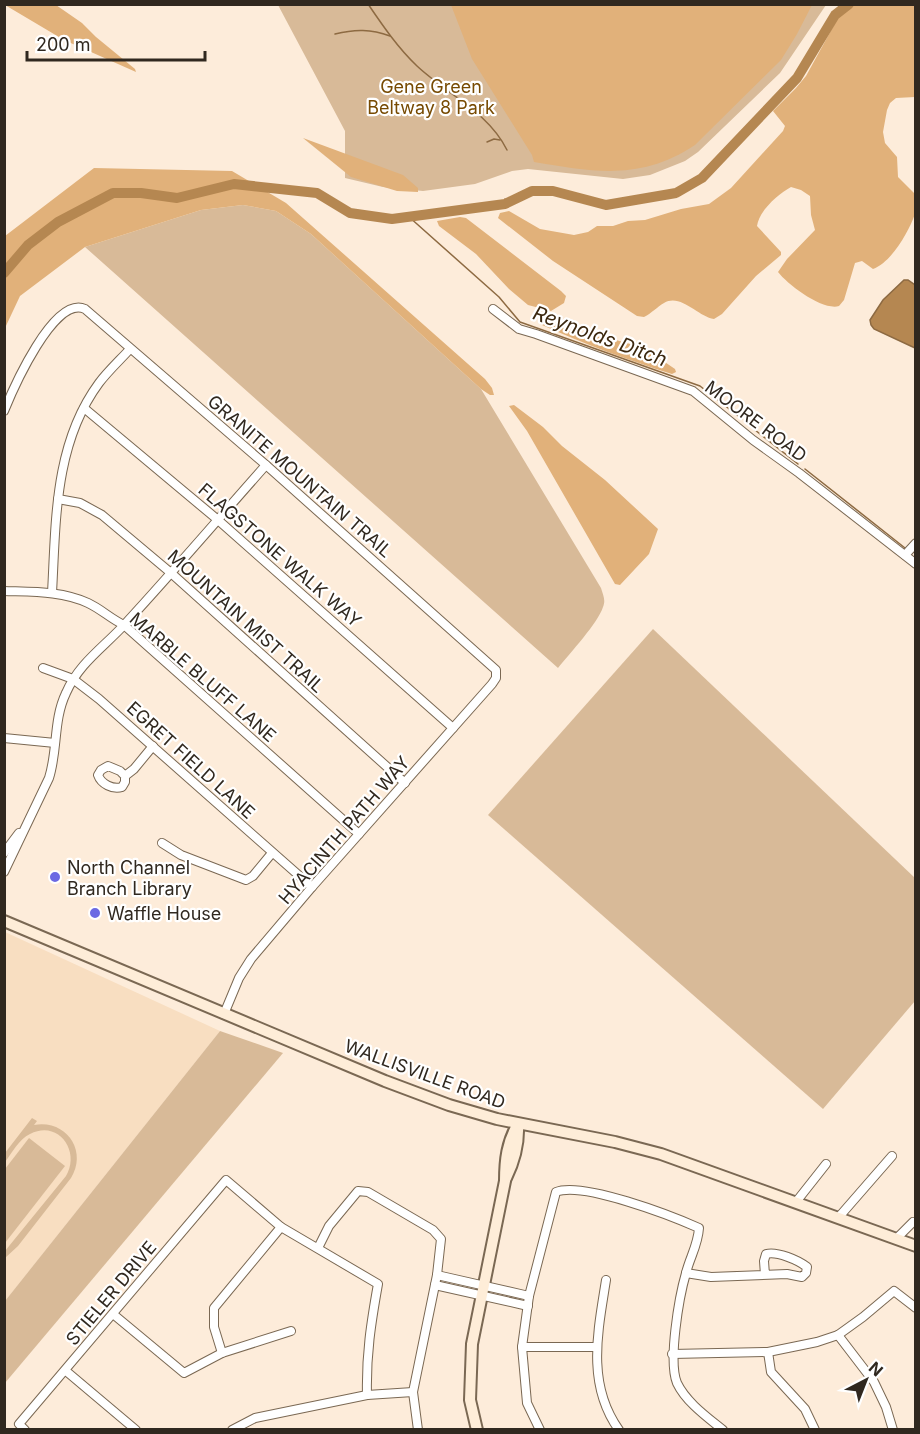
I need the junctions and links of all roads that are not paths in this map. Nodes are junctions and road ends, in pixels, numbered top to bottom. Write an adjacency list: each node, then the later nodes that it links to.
1 (493, 309): 9 (street, MOORE ROAD)
2 (130, 349): 3 (street); 4 (street, GRANITE MOUNTAIN TRAIL); 5 (street, GRANITE MOUNTAIN TRAIL)
3 (84, 408): 6 (street); 7 (street, FLAGSTONE WALK WAY)
4 (4, 411)
5 (266, 465): 7 (street); 16 (street, GRANITE MOUNTAIN TRAIL)
6 (58, 499): 11 (street, MOUNTAIN MIST TRAIL); 13 (street)
7 (218, 520): 11 (street); 18 (street, FLAGSTONE WALK WAY)
8 (915, 543): 9 (street)
9 (905, 555): 10 (street, MOORE ROAD)
10 (915, 564)
11 (171, 573): 14 (street); 23 (street, MOUNTAIN MIST TRAIL)
12 (4, 591): 13 (street, MARBLE BLUFF LANE)
13 (52, 593): 14 (street, MARBLE BLUFF LANE)
14 (124, 625): 17 (street); 25 (street, MARBLE BLUFF LANE)
15 (43, 668): 17 (street, EGRET FIELD LANE)
16 (496, 674): 18 (street, HYACINTH PATH WAY)
17 (73, 679): 20 (street); 21 (street, EGRET FIELD LANE)
18 (453, 728): 23 (street, HYACINTH PATH WAY)
19 (4, 738): 20 (street)
20 (55, 743): 24 (street)
21 (153, 746): 22 (street); 28 (street, EGRET FIELD LANE)
22 (125, 777)
23 (405, 783): 25 (street, HYACINTH PATH WAY)
24 (26, 825): 27 (street); 29 (street)
25 (359, 834): 30 (street, HYACINTH PATH WAY)
26 (162, 843): 28 (street)
27 (4, 853)
28 (272, 853): 30 (street, EGRET FIELD LANE)
29 (4, 872)
30 (312, 887): 32 (street, HYACINTH PATH WAY)
31 (4, 921): 32 (main road, WALLISVILLE ROAD)
32 (224, 1014): 33 (main road, WALLISVILLE ROAD)
33 (518, 1124): 36 (main road, WALLISVILLE ROAD); 48 (main road)
34 (892, 1156): 37 (street)
35 (826, 1164): 36 (street)
36 (796, 1202): 37 (main road, WALLISVILLE ROAD)
37 (838, 1218): 40 (main road, WALLISVILLE ROAD)
38 (913, 1222): 40 (street)
39 (281, 1227): 42 (street); 52 (street, STIELER DRIVE); 58 (street)
40 (896, 1239): 41 (main road, WALLISVILLE ROAD)
41 (915, 1246)
42 (318, 1248): 44 (street); 62 (street)
43 (686, 1273): 45 (street); 49 (street); 59 (street)
44 (437, 1275): 47 (street); 48 (street)
45 (765, 1275): 45 (street)
46 (606, 1280): 56 (street)
47 (435, 1285): 48 (street); 61 (street)
48 (483, 1290): 49 (street); 50 (street); 67 (main road)
49 (529, 1296): 50 (street)
50 (528, 1306): 55 (street)
51 (915, 1308): 54 (street)
52 (113, 1314): 58 (street); 60 (street, STIELER DRIVE)
53 (291, 1331): 58 (street)
54 (838, 1335): 57 (street); 72 (street)
55 (522, 1347): 56 (street); 68 (street)
56 (596, 1347): 69 (street)
57 (768, 1352): 59 (street); 71 (street)
58 (222, 1353)
59 (672, 1354): 70 (street)
60 (66, 1371): 63 (street, STIELER DRIVE); 64 (street)
61 (413, 1392): 62 (street); 66 (street)
62 (368, 1395): 65 (street)
63 (22, 1427)
64 (136, 1430)
65 (232, 1430)
66 (418, 1430)
67 (477, 1430)
68 (540, 1430)
69 (620, 1430)
70 (723, 1430)
71 (815, 1430)
72 (893, 1430)

